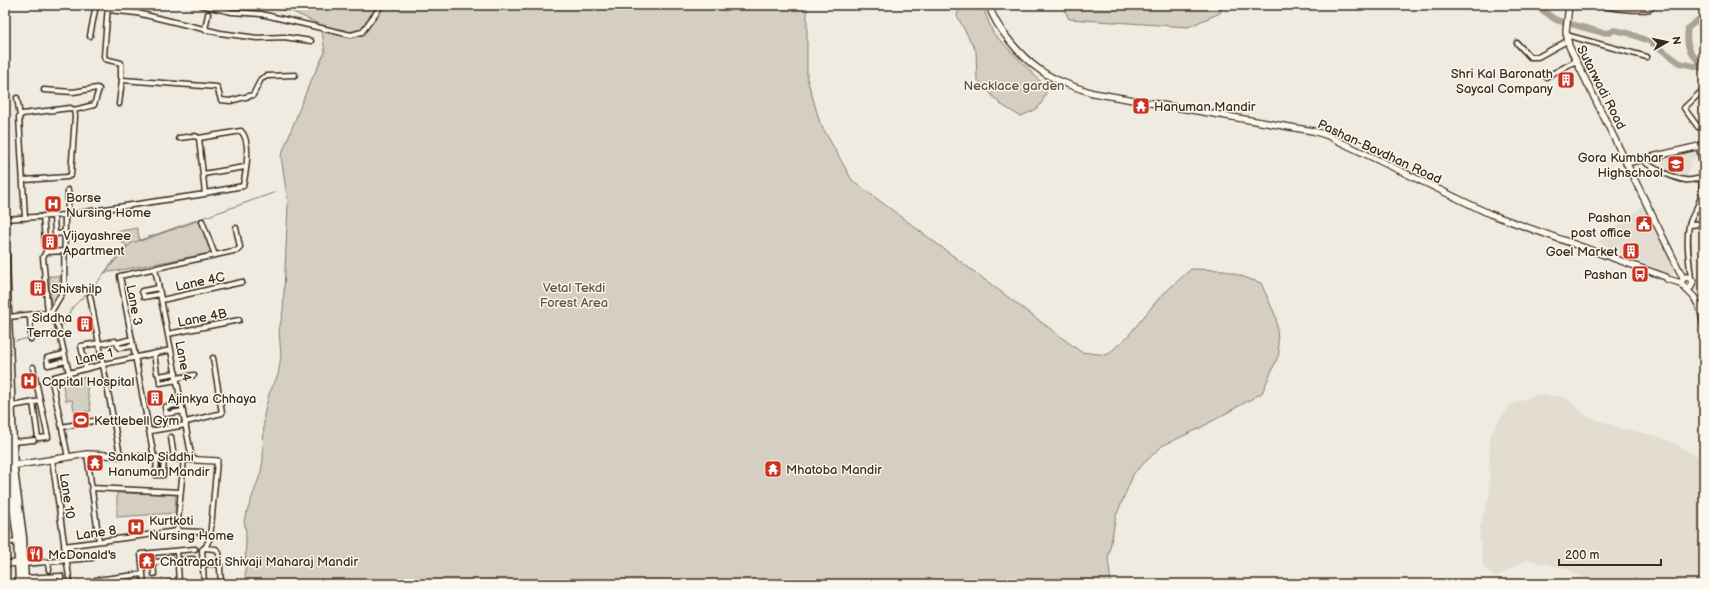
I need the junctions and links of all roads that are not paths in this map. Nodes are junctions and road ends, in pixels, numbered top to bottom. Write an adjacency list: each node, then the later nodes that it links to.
1 (96, 5): 13 (street)
2 (108, 5): 9 (street)
3 (201, 5): 8 (street)
4 (989, 5): 58 (main road, Pashan-Bavdhan Road)
5 (1602, 5): 6 (street)
6 (1652, 5)
7 (1569, 7): 12 (main road, Sutarwadi Road)
8 (379, 9)
9 (108, 10): 11 (street); 21 (street)
10 (208, 14): 11 (street)
11 (205, 30): 14 (street)
12 (1566, 33): 15 (main road, Sutarwadi Road); 17 (street)
13 (90, 36)
14 (311, 40)
15 (1567, 41): 16 (street); 18 (main road, Sutarwadi Road)
16 (1517, 43)
17 (1647, 57)
18 (1576, 61): 20 (street); 34 (main road, Sutarwadi Road)
19 (295, 75): 21 (street)
20 (1546, 77)
21 (122, 80): 25 (street)
22 (44, 90): 26 (street)
23 (1704, 90): 28 (street)
24 (17, 98): 27 (street)
25 (119, 104)
26 (74, 110): 27 (street); 38 (street)
27 (20, 116): 38 (street)
28 (1704, 122)
29 (179, 138): 30 (street)
30 (199, 138): 35 (street); 36 (street)
31 (1702, 145): 32 (street); 33 (main road)
32 (1703, 158): 37 (street)
33 (1642, 159): 34 (main road); 37 (street)
34 (1629, 164): 58 (main road); 58 (main road)
35 (245, 167): 36 (street); 41 (street)
36 (203, 174): 41 (street)
37 (1701, 178): 40 (street)
38 (24, 180): 46 (street)
39 (68, 190): 43 (street)
40 (1703, 190): 42 (street)
41 (205, 194): 43 (street)
42 (1702, 200): 50 (street)
43 (67, 215): 45 (street); 52 (street)
44 (43, 216): 45 (street); 46 (street); 55 (street)
45 (54, 216): 52 (street)
46 (25, 218): 47 (street)
47 (5, 219)
48 (202, 221): 56 (street)
49 (1704, 224): 50 (street)
50 (1689, 226): 58 (street)
51 (236, 228): 56 (street, Lane 3)
52 (66, 233): 54 (street)
53 (5, 236): 66 (main road)
54 (66, 251): 55 (street); 67 (street)
55 (46, 252): 67 (street)
56 (215, 255): 57 (street, Lane 3)
57 (155, 268): 61 (street, Lane 4); 75 (street, Lane 3)
58 (1685, 279): 60 (main road); 60 (main road)
59 (242, 282): 64 (street, Lane 4C)
60 (1690, 287): 65 (main road)
61 (158, 288): 62 (street, Lane 4); 62 (street)
62 (159, 294): 64 (street, Lane 4)
63 (90, 296): 77 (street)
64 (162, 300): 72 (street, Lane 4)
65 (1701, 307): 71 (main road)
66 (7, 309): 69 (main road)
67 (49, 312): 68 (street); 80 (street)
68 (30, 315): 69 (street); 74 (street)
69 (9, 317): 73 (main road)
70 (239, 320): 72 (street, Lane 4B)
71 (1704, 324)
72 (168, 334): 79 (street, Lane 4)
73 (7, 337): 88 (main road)
74 (31, 337)
75 (131, 339): 78 (street, Lane 3); 78 (street)
76 (114, 341): 77 (street)
77 (99, 343): 85 (street); 87 (street)
78 (132, 346): 82 (street, Lane 3)
79 (172, 350): 81 (street, Lane 1); 90 (street, Lane 4)
80 (64, 354): 84 (street); 84 (street)
81 (154, 354): 82 (street, Lane 1); 91 (street)
82 (135, 358): 85 (street, Lane 1); 103 (street, Lane 3)
83 (213, 358): 101 (street)
84 (66, 361): 89 (street)
85 (104, 364): 87 (street, Lane 1); 108 (street)
86 (33, 367): 95 (street)
87 (86, 368): 89 (street, Lane 1)
88 (8, 370): 98 (main road)
89 (69, 372): 102 (street, Lane 1)
90 (176, 373): 93 (street, Lane 4); 93 (street)
91 (158, 374)
92 (194, 375): 93 (street)
93 (177, 379): 97 (street, Lane 4)
94 (5, 381): 117 (main road)
95 (40, 401): 96 (street); 96 (street)
96 (32, 402): 98 (street)
97 (182, 404): 99 (street, Lane 4); 99 (street)
98 (12, 406): 106 (main road)
99 (183, 411): 101 (street, Lane 4)
100 (94, 421): 102 (street)
101 (186, 423): 103 (street); 115 (street, Lane 4)
102 (62, 427): 109 (street, Lane 1)
103 (150, 431): 110 (street, Lane 3)
104 (171, 437): 112 (street)
105 (34, 440): 106 (street)
106 (13, 442): 117 (main road)
107 (87, 454): 108 (main road); 109 (main road); 118 (street)
108 (120, 455): 110 (main road)
109 (68, 457): 114 (main road)
110 (155, 457): 111 (main road); 111 (street, Lane 3)
111 (164, 457): 112 (main road)
112 (174, 458): 113 (main road)
113 (184, 458): 115 (main road); 119 (street)
114 (52, 459): 117 (main road); 125 (street, Lane 10)
115 (192, 459): 116 (main road)
116 (217, 461): 126 (street)
117 (11, 466): 122 (main road); 135 (main road)
118 (92, 488): 119 (street); 123 (street)
119 (180, 492): 120 (street)
120 (177, 531): 121 (street, Lane 8); 123 (street, Lane 8)
121 (201, 532)
122 (17, 541): 124 (street); 135 (main road)
123 (99, 541): 125 (street, Lane 8)
124 (5, 543)
125 (64, 546): 132 (street, Lane 10)
126 (206, 546)
127 (195, 549): 128 (street)
128 (178, 551): 129 (street); 133 (street)
129 (152, 553): 136 (street); 138 (street)
130 (92, 558): 132 (street)
131 (193, 559): 133 (street)
132 (66, 560): 134 (street); 149 (street, Lane 10)
133 (178, 561): 136 (street); 146 (street)
134 (48, 562): 135 (street); 141 (street)
135 (21, 563): 137 (main road); 145 (main road); 147 (main road)
136 (153, 563): 138 (street); 143 (street)
137 (5, 564)
138 (142, 564): 142 (street)
139 (203, 564): 140 (street); 140 (street); 152 (street)
140 (220, 564): 153 (street)
141 (49, 570)
142 (143, 574): 144 (street); 150 (street)
143 (154, 574)
144 (96, 580)
145 (25, 581): 148 (street)
146 (171, 583): 151 (street)
147 (19, 584)
148 (61, 584)
149 (70, 584)
150 (144, 584)
151 (161, 584)
152 (204, 584)
153 (221, 584)

